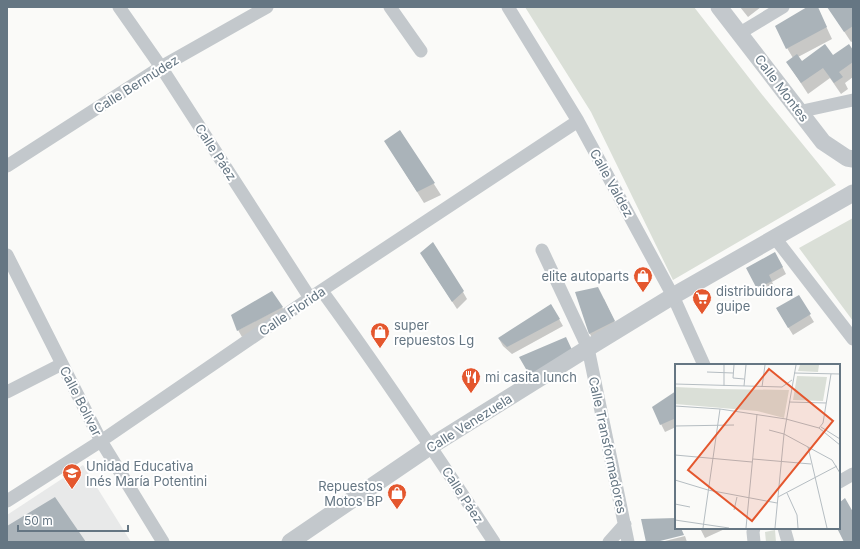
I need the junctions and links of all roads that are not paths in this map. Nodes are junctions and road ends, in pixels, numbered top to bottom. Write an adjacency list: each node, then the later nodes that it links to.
1 (118, 7): 9 (street, Calle Páez)
2 (267, 7): 9 (street, Calle Bermúdez)
3 (390, 7): 8 (street)
4 (508, 7): 12 (street, Calle Valdez)
5 (719, 7): 7 (street, Calle Montes)
6 (783, 7): 7 (street)
7 (740, 33): 11 (street, Calle Montes)
8 (421, 51)
9 (161, 67): 14 (street, Calle Bermúdez); 21 (street, Calle Páez)
10 (853, 100): 11 (street)
11 (798, 112): 13 (street, Calle Montes)
12 (578, 121): 19 (street, Calle Florida); 20 (street, Calle Valdez)
13 (853, 159)
14 (7, 166)
15 (853, 193): 16 (street, Calle Venezuela)
16 (775, 238): 20 (street, Calle Venezuela); 22 (street)
17 (542, 250): 23 (street, Calle Transformadores)
18 (7, 255): 24 (street, Calle Bolívar)
19 (322, 291): 21 (street, Calle Florida); 28 (street, Calle Páez)
20 (673, 296): 23 (street, Calle Venezuela); 25 (street, Calle Valdez)
21 (310, 298): 27 (street, Calle Florida)
22 (853, 339)
23 (588, 348): 28 (street, Calle Venezuela); 32 (street, Calle Transformadores)
24 (62, 364): 26 (street); 27 (street, Calle Bolívar)
25 (704, 364)
26 (7, 392)
27 (101, 441): 31 (street, Calle Florida); 35 (street, Calle Bolívar)
28 (431, 446): 36 (street, Calle Venezuela); 37 (street, Calle Páez)
29 (853, 474): 30 (street)
30 (840, 481)
31 (7, 501)
32 (625, 524): 38 (street); 39 (street, Calle Transformadores)
33 (754, 529): 40 (street)
34 (784, 529): 41 (street)
35 (163, 542)
36 (290, 542)
37 (494, 542)
38 (608, 542)
39 (628, 542)
40 (754, 542)
41 (788, 542)

